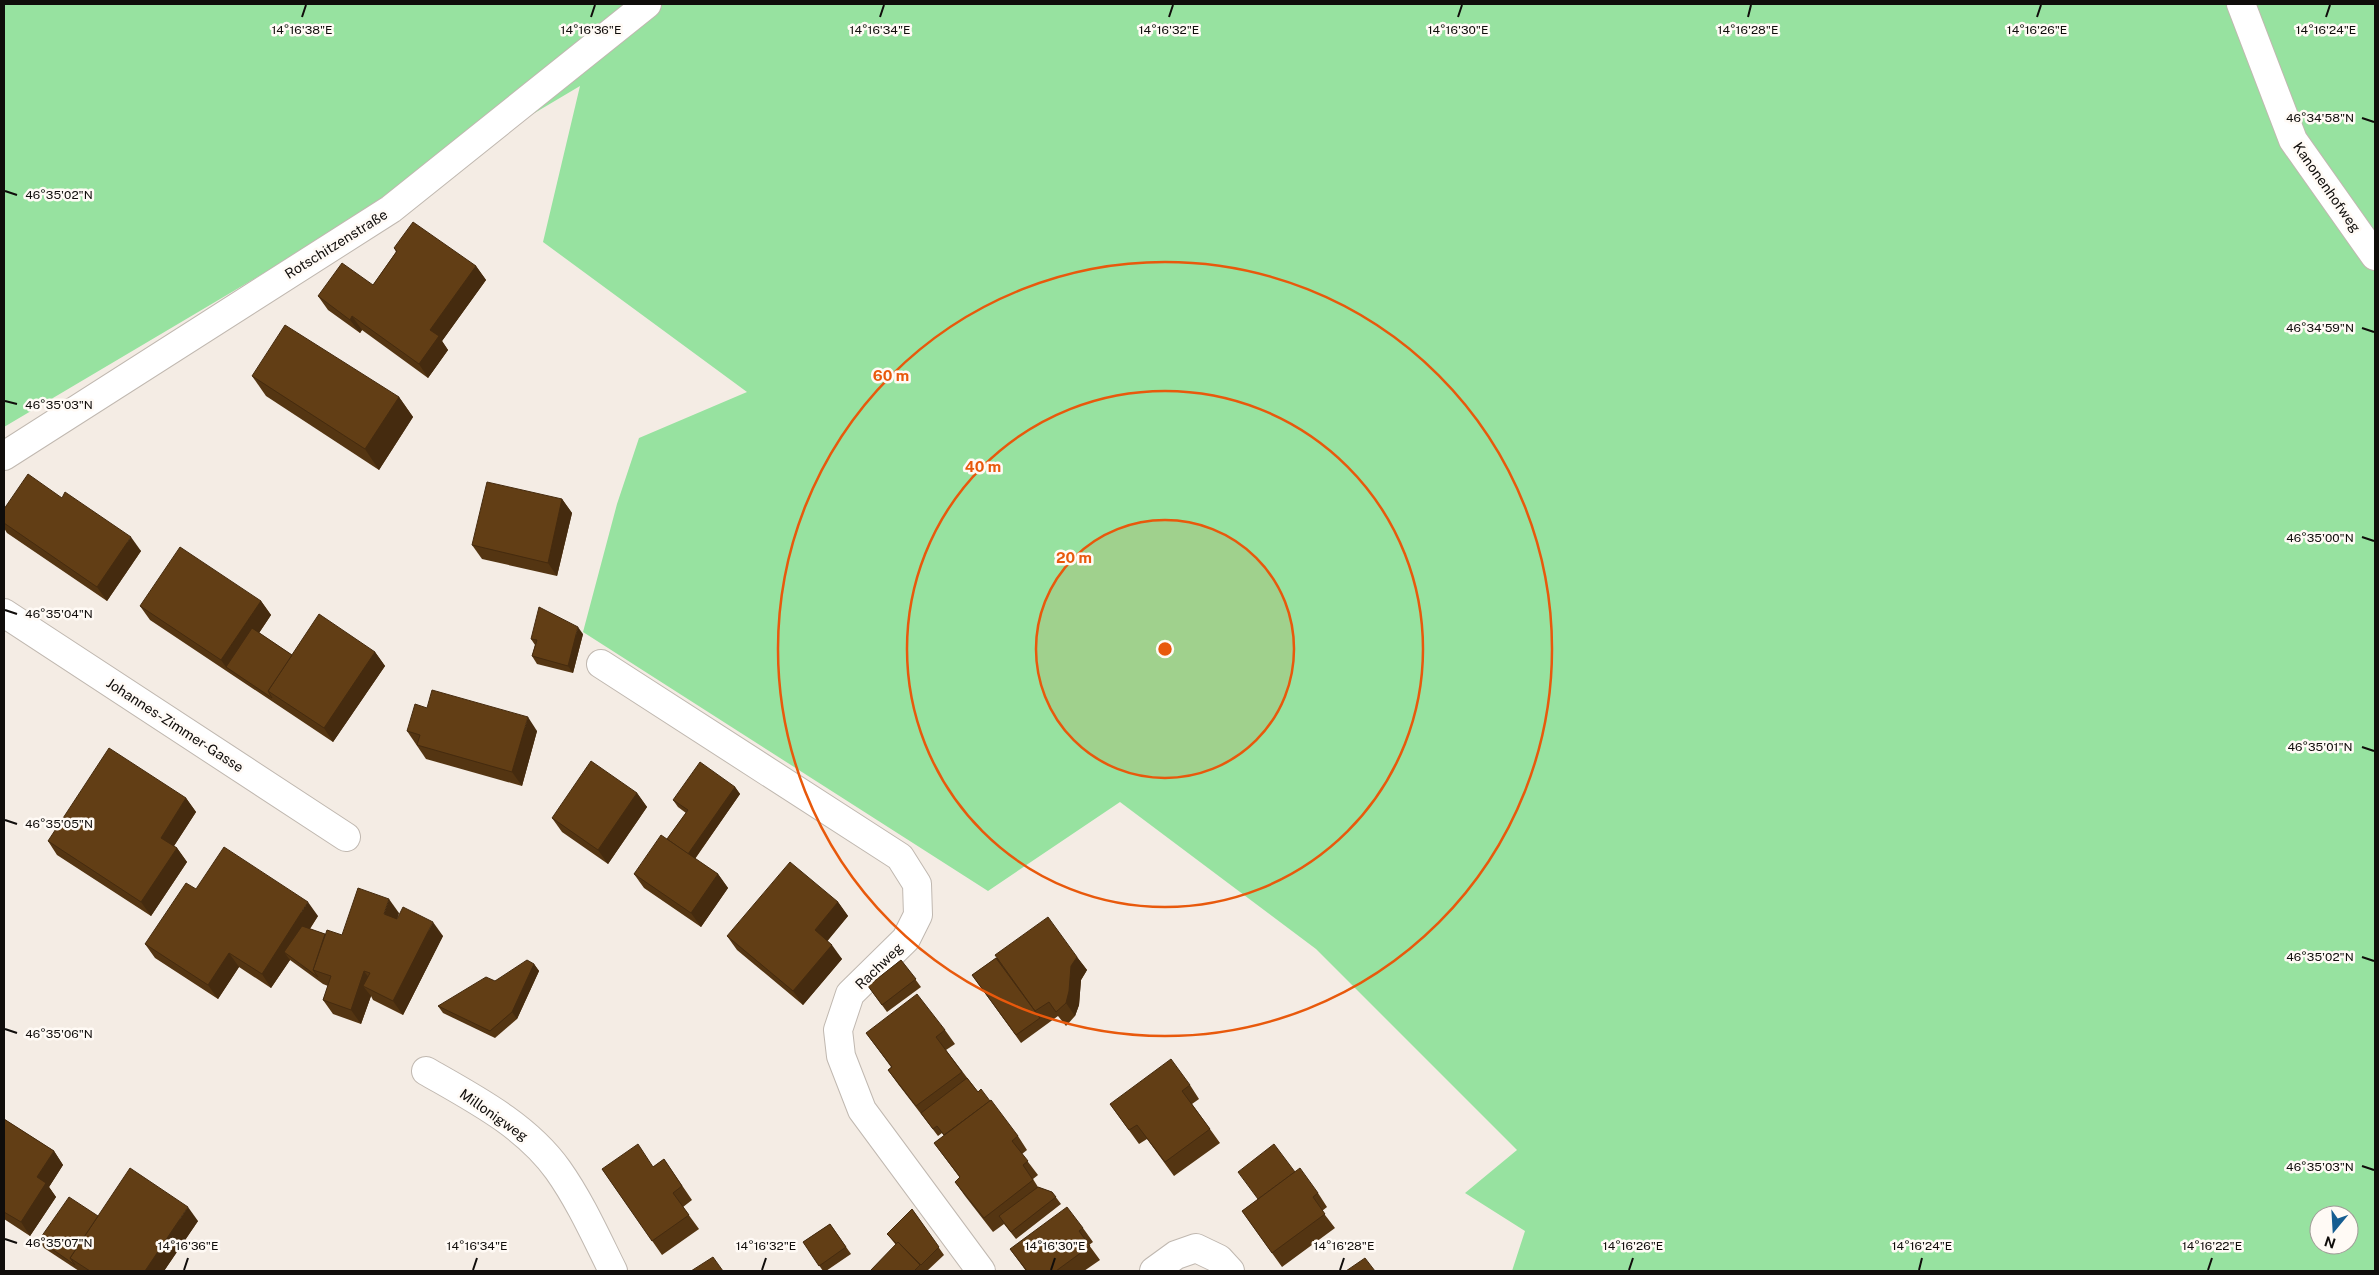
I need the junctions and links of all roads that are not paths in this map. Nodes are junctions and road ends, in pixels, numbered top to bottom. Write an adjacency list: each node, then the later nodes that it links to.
1 (647, 4): 4 (street, Rotschitzenstraße)
2 (2241, 4): 3 (street, Kanonenhofweg)
3 (2375, 256)
4 (4, 456)
5 (4, 613): 7 (street, Johannes-Zimmer-Gasse)
6 (601, 664): 10 (street, Rachweg)
7 (346, 837)
8 (426, 1071): 9 (street, Millonigweg)
9 (613, 1271)
10 (981, 1271)
11 (1154, 1271): 12 (street)
12 (1230, 1271)

